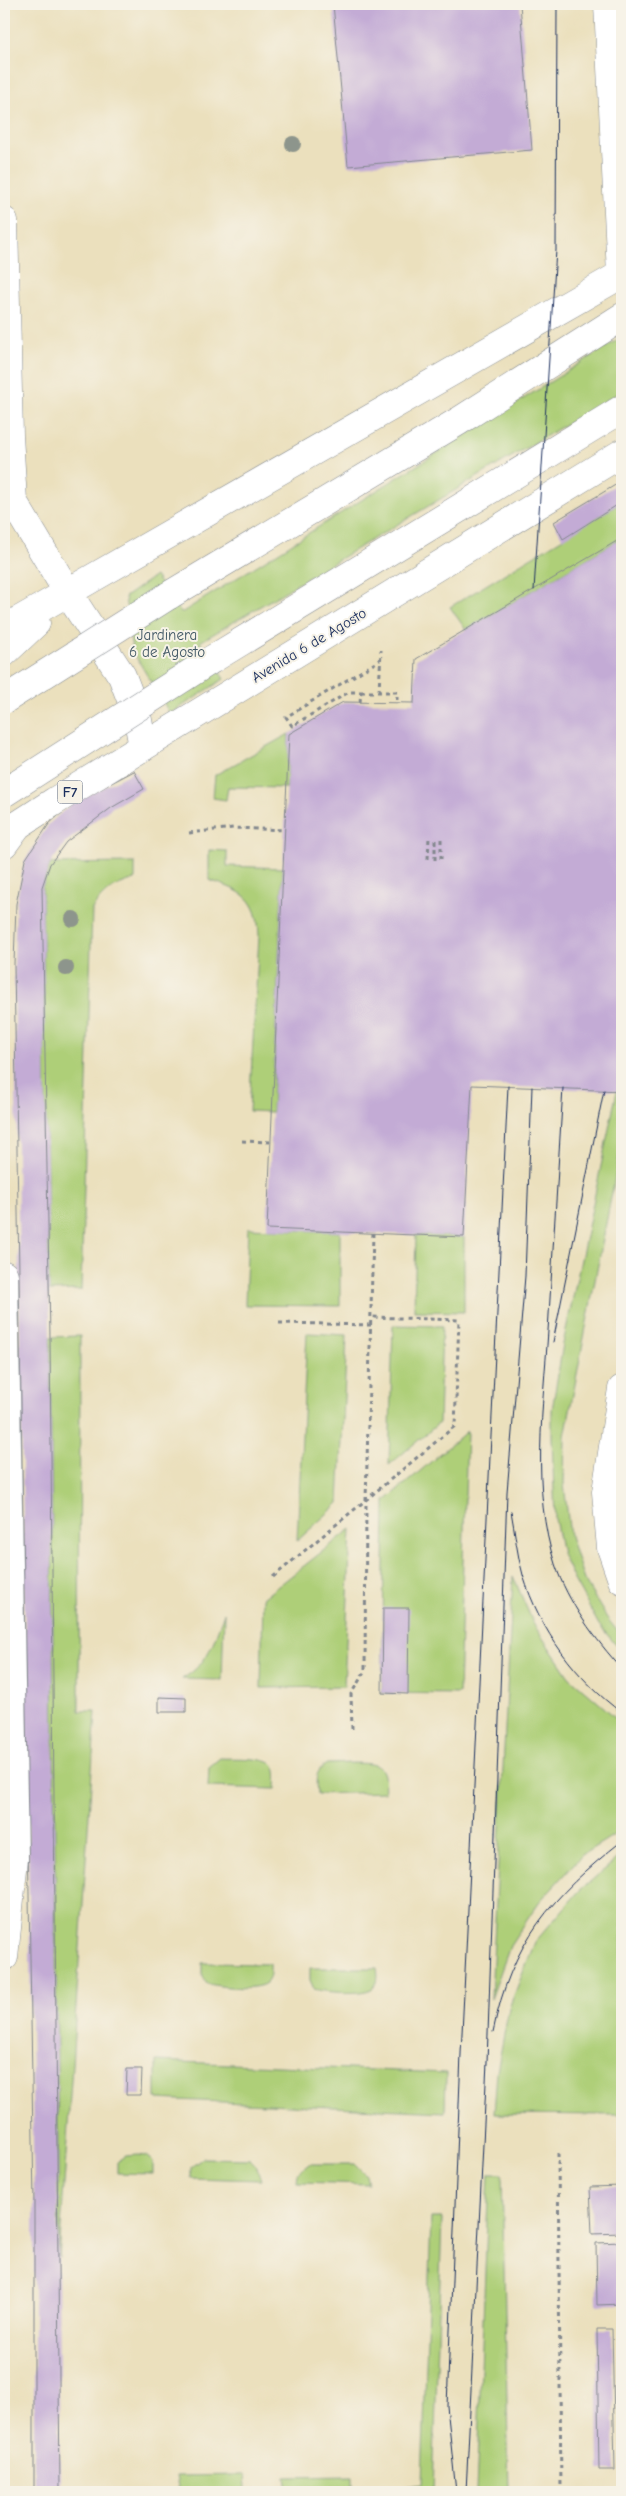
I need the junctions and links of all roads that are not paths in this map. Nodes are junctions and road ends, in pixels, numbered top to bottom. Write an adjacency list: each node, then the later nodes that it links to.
1 (608, 4): 3 (main road)
2 (4, 222): 7 (main road)
3 (622, 274): 7 (main road)
4 (622, 317): 10 (main road, bridge)
5 (622, 409): 12 (main road, bridge)
6 (622, 454): 11 (main road, Avenida 6 de Agosto)
7 (68, 593): 8 (main road); 9 (main road); 11 (main road)
8 (4, 629)
9 (4, 653)
10 (4, 700)
11 (143, 747): 13 (main road, Avenida 6 de Agosto / F7)
12 (4, 793)
13 (4, 844)
14 (4, 1274): 17 (main road)
15 (622, 1389): 16 (main road)
16 (622, 1580)
17 (4, 1958)

